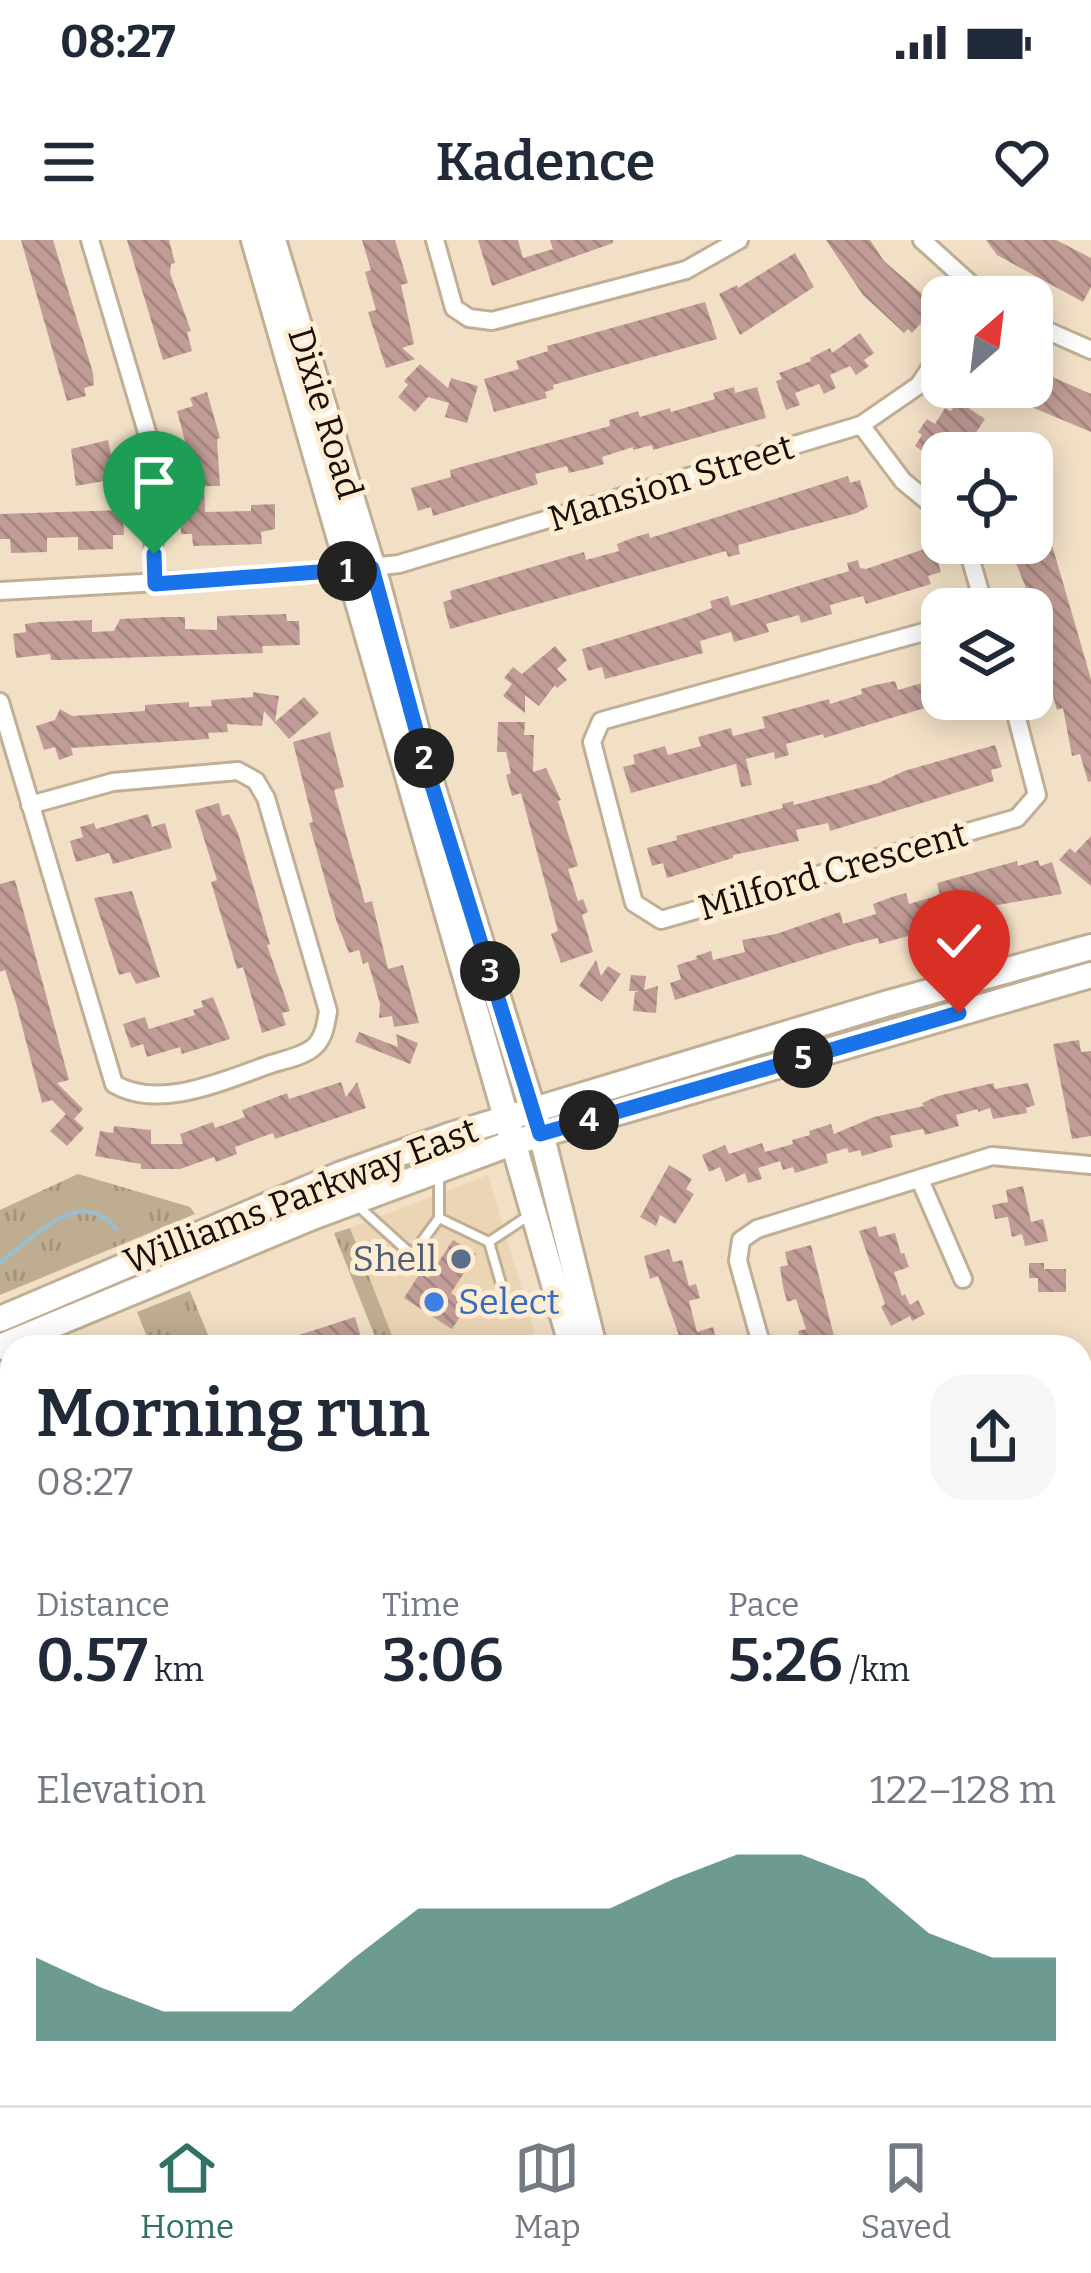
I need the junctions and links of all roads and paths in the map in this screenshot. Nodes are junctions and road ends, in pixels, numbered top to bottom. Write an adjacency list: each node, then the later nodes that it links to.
1 (90, 240): 14 (street)
2 (254, 240): 13 (main road, Dixie Road)
3 (273, 240): 13 (main road, Dixie Road)
4 (435, 240): 5 (street)
5 (739, 240)
6 (922, 240): 7 (street)
7 (959, 276)
8 (1053, 333): 9 (street)
9 (1091, 350)
10 (921, 383): 11 (street, Mansion Street)
11 (861, 425): 12 (street); 13 (street, Mansion Street)
12 (921, 496)
13 (361, 569): 14 (street, Mansion Street); 22 (main road, Dixie Road); 23 (main road, Dixie Road)
14 (155, 584): 15 (street, Mansion Street)
15 (0, 591)
16 (921, 633): 18 (street, Milford Crescent)
17 (0, 702): 19 (street)
18 (1017, 720)
19 (30, 805): 19 (street)
20 (1091, 947): 22 (main road, Williams Parkway East)
21 (1091, 974): 22 (main road, Williams Parkway East)
22 (537, 1123): 23 (main road, Williams Parkway East); 36 (main road, Dixie Road)
23 (509, 1130): 25 (main road, Williams Parkway East); 28 (main road, Dixie Road); 33 (main road, Williams Parkway East)
24 (1091, 1166): 26 (street)
25 (439, 1169): 27 (main road, Williams Parkway East); 29 (lane)
26 (920, 1180): 31 (street); 37 (street)
27 (353, 1202): 29 (lane); 34 (main road, Williams Parkway East)
28 (532, 1213): 30 (lane); 32 (main road, Dixie Road)
29 (439, 1218): 30 (lane)
30 (489, 1241): 32 (lane)
31 (964, 1279)
32 (561, 1308): 35 (main road, Dixie Road)
33 (0, 1319)
34 (29, 1335)
35 (569, 1335)
36 (590, 1335)
37 (759, 1335)

